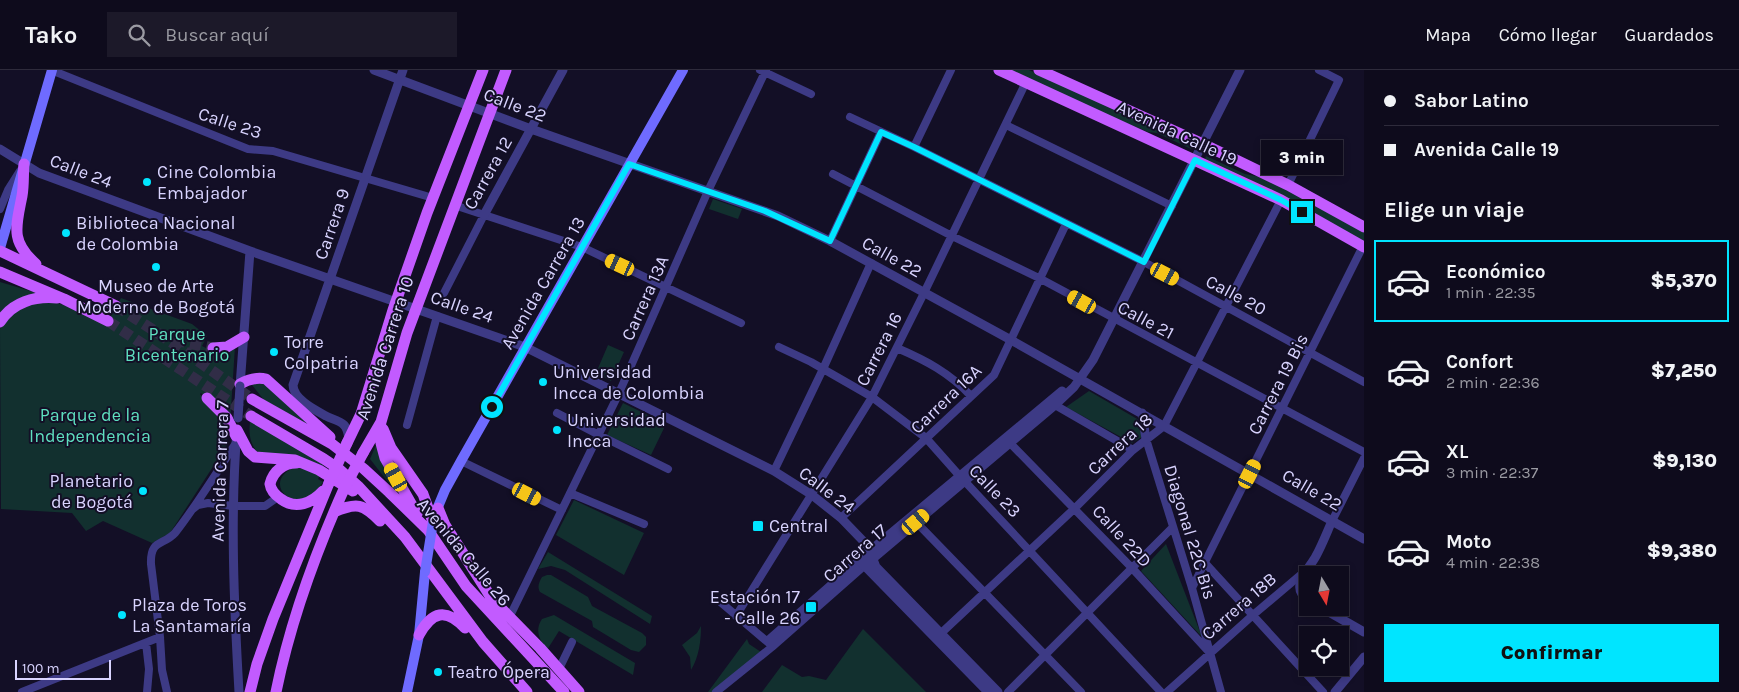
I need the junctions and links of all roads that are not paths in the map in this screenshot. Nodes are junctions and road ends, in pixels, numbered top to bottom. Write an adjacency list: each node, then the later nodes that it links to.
1 (52, 70): 26 (main road); 29 (street, Calle 23)
2 (374, 70): 13 (street, Calle 22)
3 (483, 70): 16 (main road, Avenida Carrera 10)
4 (506, 70): 17 (main road, Avenida Carrera 10)
5 (563, 70): 20 (street, Carrera 12)
6 (683, 70): 27 (main road, Avenida Carrera 13)
7 (951, 70): 23 (street)
8 (999, 70): 14 (main road, Avenida Calle 19)
9 (1039, 70): 22 (main road, Avenida Calle 19)
10 (1240, 70): 22 (street, Carrera 17)
11 (1319, 70): 31 (street)
12 (764, 71): 15 (street); 33 (street, Carrera 13A)
13 (402, 75): 16 (street, Calle 22); 29 (street, Carrera 9)
14 (1026, 82): 19 (street, Carrera 16); 25 (main road, Avenida Calle 19)
15 (811, 94)
16 (470, 105): 17 (street, Calle 22); 34 (main road, Avenida Carrera 10)
17 (490, 113): 20 (street, Calle 22); 36 (main road, Avenida Carrera 10)
18 (850, 117): 21 (street, Calle 20)
19 (1006, 125): 30 (street, Carrera 16); 37 (street)
20 (531, 129): 27 (street, Calle 22); 39 (street, Carrera 12)
21 (881, 132): 23 (street, Calle 20); 32 (street)
22 (1203, 144): 25 (street, Carrera 17); 31 (main road, Avenida Calle 19)
23 (914, 147): 30 (street, Calle 20)
24 (0, 149): 26 (street, Calle 24)
25 (1195, 160): 35 (main road, Avenida Calle 19); 37 (street, Carrera 17)
26 (24, 164): 38 (street); 46 (main road); 47 (street, Calle 24); 52 (main road)
27 (629, 164): 33 (street, Calle 22); 45 (main road, Avenida Carrera 13)
28 (834, 174): 32 (street, Calle 21)
29 (365, 178): 34 (street, Calle 23); 55 (street, Carrera 9)
30 (979, 180): 40 (street, Calle 20); 42 (street, Carrera 16)
31 (1288, 185): 41 (main road, Avenida Calle 19)
32 (856, 186): 42 (street, Calle 21); 43 (street)
33 (708, 191): 43 (street, Calle 22); 56 (street, Carrera 13A)
34 (433, 198): 61 (main road, Avenida Carrera 10)
35 (1281, 200): 44 (main road, Avenida Calle 19); 63 (street, Carrera 18)
36 (454, 205): 39 (street); 64 (main road, Avenida Carrera 10)
37 (1172, 206): 49 (street, Carrera 17)
38 (0, 209)
39 (484, 215): 45 (street); 58 (street, Carrera 12)
40 (1066, 224): 49 (street, Calle 20); 54 (street, Carrera 16A)
41 (1364, 227)
42 (952, 236): 54 (street, Calle 21); 59 (street, Carrera 16)
43 (830, 241): 50 (street, Calle 22)
44 (1364, 246): 76 (street, Carrera 19 Bis)
45 (582, 247): 56 (street); 72 (main road, Avenida Carrera 13)
46 (0, 249): 52 (main road)
47 (250, 251): 55 (street, Calle 24); 70 (street, Avenida Carrera 7)
48 (0, 258): 57 (main road)
49 (1144, 262): 63 (street, Calle 20); 66 (street, Carrera 17)
50 (870, 263): 59 (street, Calle 22); 78 (street)
51 (0, 272): 60 (main road)
52 (46, 272): 57 (main road)
53 (0, 278): 60 (main road)
54 (1039, 278): 66 (street, Calle 21); 71 (street, Carrera 16A)
55 (330, 279): 61 (street, Calle 24); 99 (street, Carrera 9)
56 (666, 287): 69 (street); 82 (street, Carrera 13A)
57 (85, 291): 62 (main road)
58 (444, 293)
59 (924, 293): 71 (street, Calle 22); 75 (street, Carrera 16)
60 (64, 299): 67 (main road); 68 (main road)
61 (396, 302): 64 (street, Calle 24); 99 (main road, Avenida Carrera 10)
62 (116, 306)
63 (1226, 307): 76 (street, Calle 20); 77 (street, Carrera 18)
64 (416, 309): 65 (street, Calle 24); 92 (main road, Avenida Carrera 10)
65 (437, 316): 72 (street, Calle 24); 93 (street)
66 (1114, 320): 77 (street, Calle 21); 79 (street, Carrera 17)
67 (108, 321)
68 (0, 322)
69 (741, 323)
70 (244, 337): 74 (main road); 81 (street, Avenida Carrera 7)
71 (1011, 340): 79 (street, Calle 22); 83 (street, Carrera 16A)
72 (525, 346): 82 (street, Calle 24); 104 (main road, Avenida Carrera 13)
73 (779, 347): 78 (street, Calle 23)
74 (213, 348)
75 (897, 348): 83 (street); 84 (street, Carrera 16)
76 (1310, 353): 80 (street, Calle 20); 88 (street, Carrera 19 Bis)
77 (1196, 364): 88 (street, Calle 21); 94 (street, Carrera 18)
78 (823, 369): 84 (street, Calle 23); 108 (street)
79 (1081, 379): 87 (street, Carrera 17); 90 (street, Calle 22); 110 (street, Carrera 17)
80 (1364, 382)
81 (240, 385): 95 (street, Avenida Carrera 7, bridge); 105 (main road)
82 (620, 393): 96 (street, Carrera 13A); 108 (street, Calle 24)
83 (971, 396): 97 (street, Carrera 16A)
84 (872, 397): 97 (street, Calle 23); 113 (street, Carrera 16)
85 (207, 398): 95 (main road)
86 (252, 399): 105 (main road, Avenida Calle 26)
87 (1055, 405): 100 (street, Carrera 17); 101 (street)
88 (1282, 408): 102 (street, Calle 21); 109 (street, Carrera 19 Bis)
89 (557, 413): 96 (street)
90 (1142, 413): 94 (street, Calle 22); 98 (street)
91 (251, 416): 115 (main road, Avenida Calle 26)
92 (381, 422): 120 (main road, Avenida Carrera 10, bridge); 126 (main road)
93 (408, 425)
94 (1164, 426): 98 (street, Carrera 18); 109 (street, Calle 22)
95 (237, 432): 107 (main road); 116 (street, Avenida Carrera 7); 121 (street)
96 (599, 435): 106 (street); 112 (street, Carrera 13A)
97 (926, 438): 110 (street, Calle 23); 122 (street, Carrera 16A)
98 (1146, 439): 101 (street, Carrera 18); 127 (street, Diagonal 22C Bis)
99 (348, 441): 111 (main road, Avenida Carrera 10, bridge)
100 (1010, 443): 110 (street, Carrera 17); 118 (street, Calle 22D)
101 (1133, 450): 118 (street, Carrera 18)
102 (1364, 452)
103 (1364, 458): 123 (street, Carrera 18B)
104 (461, 461): 117 (main road, Avenida Carrera 13); 119 (street)
105 (364, 469): 126 (main road, Avenida Calle 26)
106 (668, 469)
107 (320, 470): 114 (main road); 115 (main road)
108 (774, 471): 113 (street, Calle 24)
109 (1250, 474): 123 (street, Calle 22); 132 (street, Carrera 19 Bis)
110 (962, 479): 124 (street, Carrera 17); 129 (street, Calle 23); 130 (street, Carrera 17)
111 (327, 485): 114 (main road); 164 (main road, Avenida Carrera 10)
112 (570, 493): 119 (street, Carrera 13A); 125 (street)
113 (812, 495): 122 (street, Calle 24); 142 (street, Carrera 16)
114 (278, 496): 116 (street)
115 (375, 504): 135 (main road, Avenida Calle 26)
116 (233, 506): 121 (street); 163 (street, Avenida Carrera 7)
117 (438, 508): 126 (main road, Avenida Carrera 13); 144 (main road)
118 (1075, 508): 129 (street, Carrera 18); 134 (street, Calle 22D)
119 (562, 510): 144 (street, Carrera 13A)
120 (334, 512): 135 (main road); 165 (main road, Avenida Carrera 10)
121 (188, 514): 148 (street)
122 (841, 518): 130 (street, Calle 24)
123 (1332, 520): 128 (street, Calle 22); 133 (street, Carrera 18B)
124 (916, 522): 130 (street, Carrera 17); 138 (street)
125 (644, 524)
126 (430, 526): 135 (main road, Avenida Carrera 13, bridge); 144 (main road, Avenida Calle 26)
127 (1173, 527): 134 (street); 137 (street, Diagonal 22C Bis)
128 (1364, 539)
129 (1030, 550): 138 (street, Carrera 18); 140 (street, Calle 23)
130 (871, 555): 131 (street, Carrera 17); 147 (street, Calle 24)
131 (861, 563): 147 (street, Calle 24); 151 (street, Carrera 17)
132 (1204, 566): 137 (street, Carrera 19 Bis); 141 (street)
133 (1309, 566)
134 (1132, 568): 140 (street); 153 (street, Calle 22D)
135 (429, 573): 146 (main road, Avenida Carrera 13); 156 (main road, Avenida Calle 26)
136 (1299, 576): 141 (street, Carrera 18B)
137 (1192, 588): 153 (street, Diagonal 22C Bis)
138 (984, 592): 147 (street, Carrera 18); 154 (street)
139 (718, 600): 142 (street)
140 (1087, 612): 154 (street); 174 (street, Calle 23)
141 (1253, 615): 153 (street, Carrera 18B); 177 (street)
142 (736, 616): 151 (street)
143 (1336, 616): 145 (street)
144 (506, 621): 152 (main road)
145 (1364, 632)
146 (419, 635): 156 (main road); 159 (main road, Avenida Carrera 13)
147 (938, 636): 170 (street, Calle 24); 171 (street, Calle 24)
148 (160, 638): 150 (street); 162 (street)
149 (572, 642): 157 (street)
150 (146, 643): 160 (street); 161 (street)
151 (770, 644): 169 (street, Carrera 17)
152 (536, 652): 157 (main road); 167 (main road)
153 (1210, 653): 175 (street, Carrera 18B); 176 (street, Diagonal 22C Bis)
154 (1044, 654): 172 (street); 173 (street)
155 (1364, 657): 178 (street)
156 (498, 661): 158 (main road, Avenida Calle 26)
157 (559, 669): 168 (main road)
158 (518, 687): 166 (main road, Avenida Calle 26)
159 (409, 690)
160 (22, 692)
161 (147, 692)
162 (167, 692)
163 (239, 692)
164 (250, 692)
165 (276, 692)
166 (526, 692)
167 (564, 692)
168 (579, 692)
169 (716, 692)
170 (988, 692)
171 (998, 692)
172 (1008, 692)
173 (1081, 692)
174 (1161, 692)
175 (1167, 692)
176 (1221, 692)
177 (1323, 692)
178 (1335, 692)

